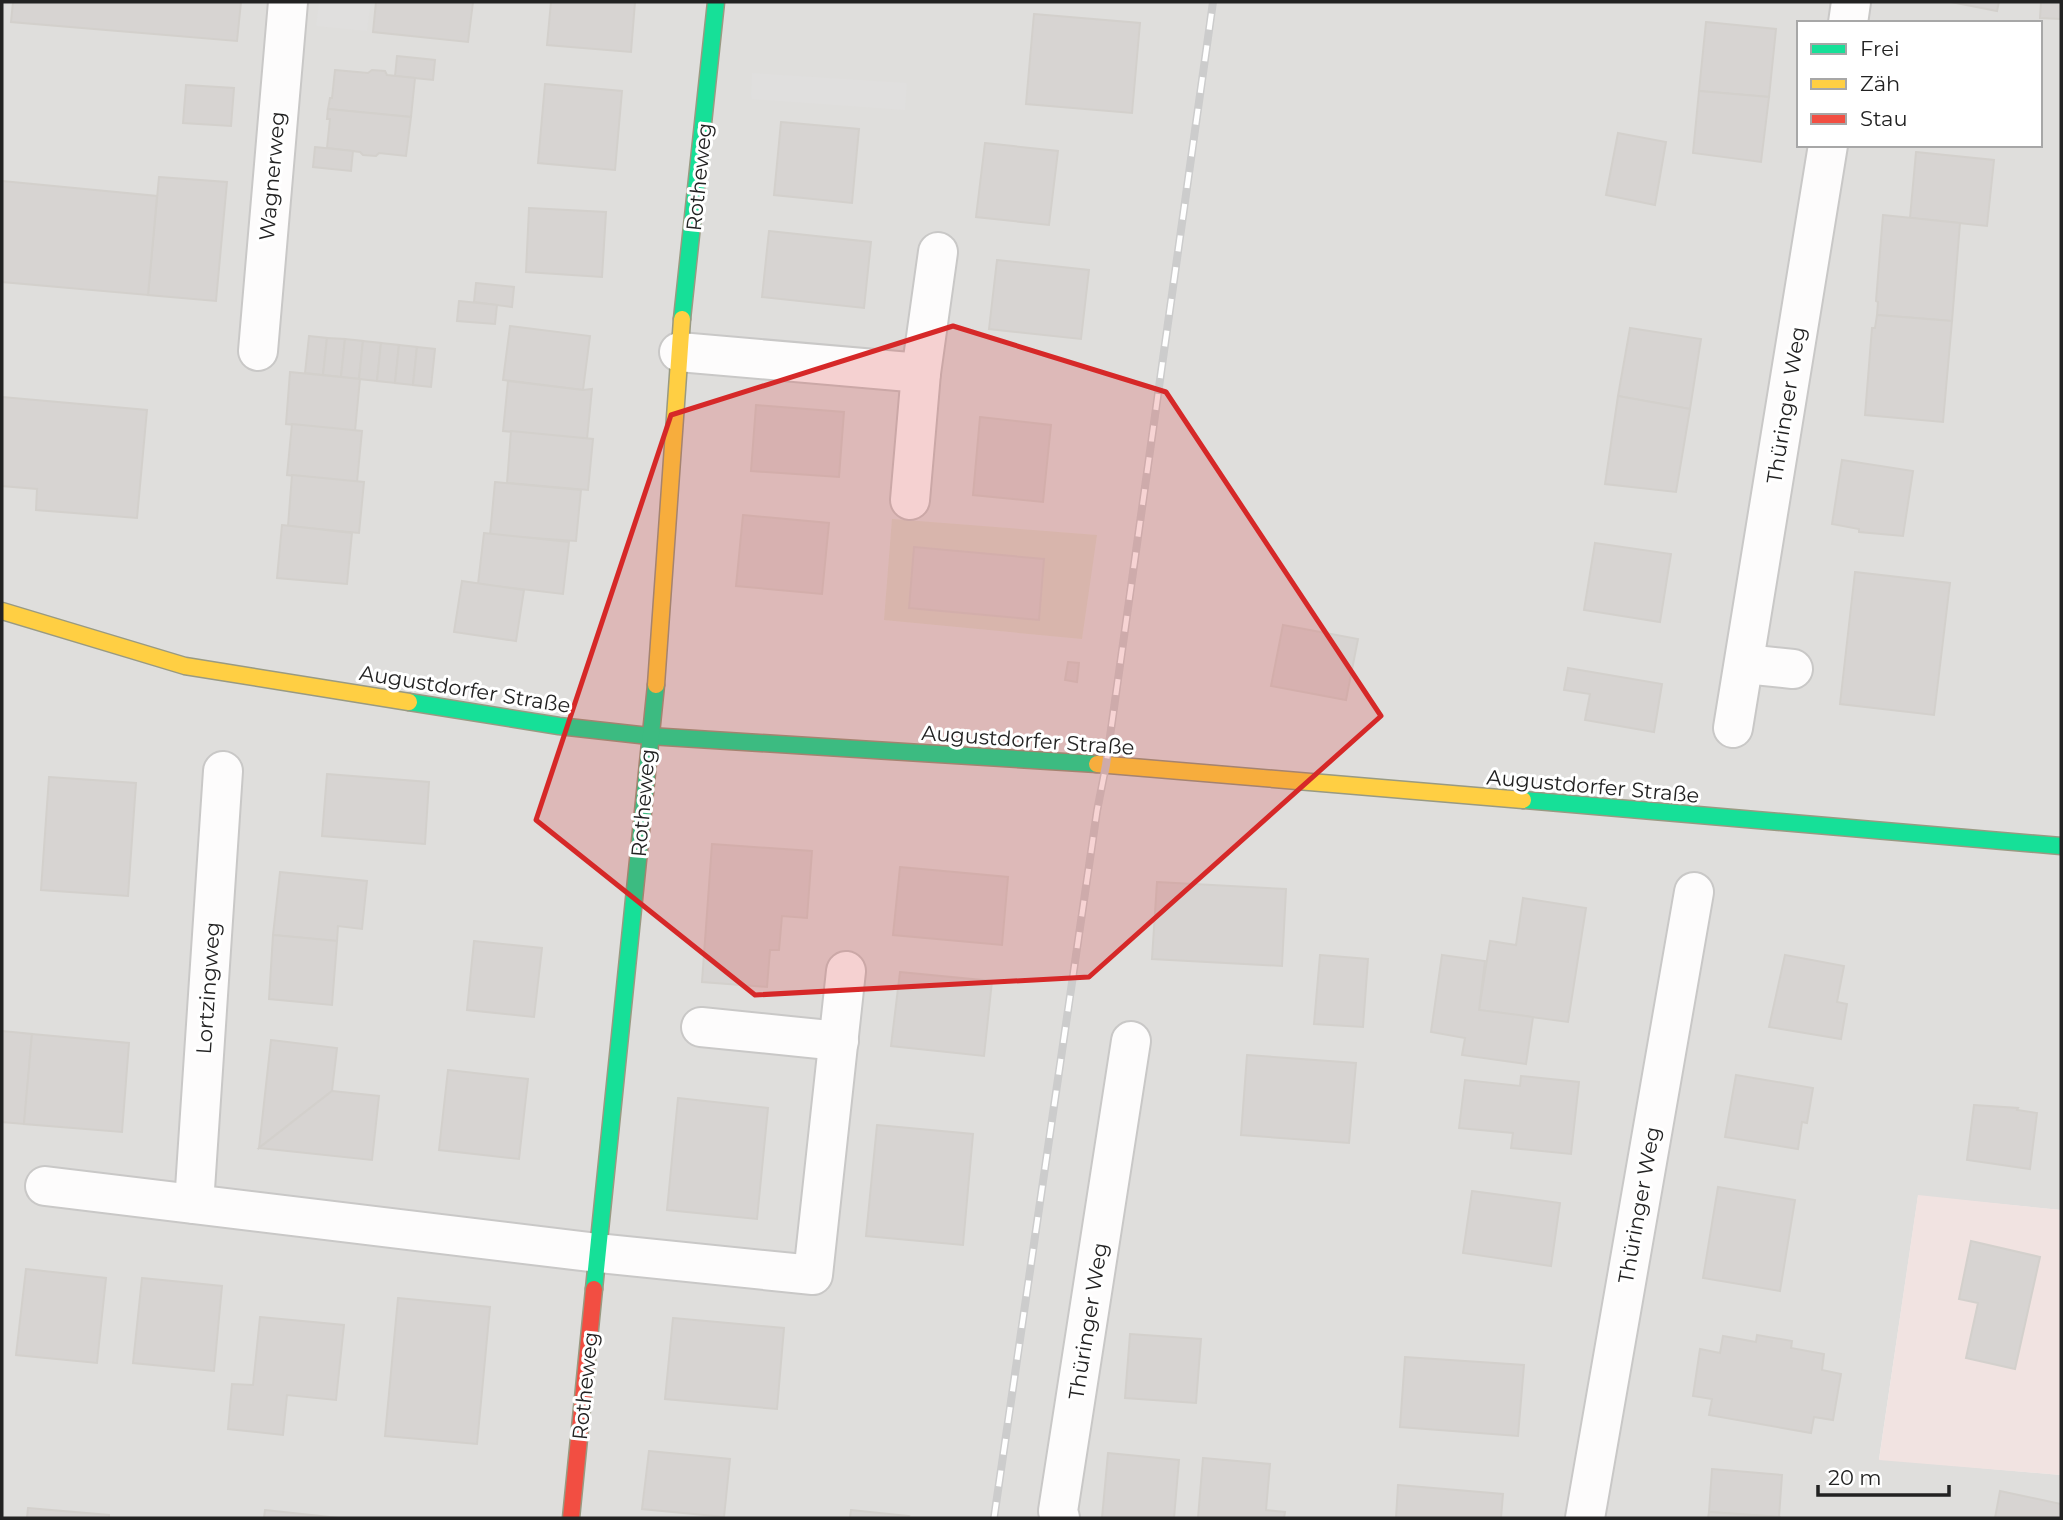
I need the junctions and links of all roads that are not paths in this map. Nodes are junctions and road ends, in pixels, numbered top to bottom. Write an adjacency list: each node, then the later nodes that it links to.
1 (288, 2): 7 (street, Wagnerweg)
2 (716, 2): 8 (street, Rotheweg)
3 (1851, 2): 4 (street)
4 (1848, 21)
5 (1828, 147): 12 (street, Thüringer Weg)
6 (938, 252): 9 (street)
7 (258, 351)
8 (679, 352): 9 (street); 15 (street, Rotheweg)
9 (921, 373): 10 (street)
10 (910, 499)
11 (2, 611): 15 (street, Augustdorfer Straße)
12 (1745, 664): 13 (street); 14 (street, Thüringer Weg)
13 (1793, 669)
14 (1733, 728)
15 (649, 736): 17 (street, Augustdorfer Straße); 25 (street, Rotheweg)
16 (223, 771): 24 (street, Lortzingweg)
17 (2061, 846)
18 (1693, 892): 28 (street, Thüringer Weg)
19 (846, 971): 21 (street)
20 (701, 1027): 21 (street)
21 (839, 1041): 25 (street)
22 (1131, 1041): 27 (street, Thüringer Weg)
23 (45, 1186): 24 (street)
24 (194, 1204): 25 (street)
25 (598, 1253): 26 (street, Rotheweg)
26 (571, 1518)
27 (1060, 1518)
28 (1585, 1518)

